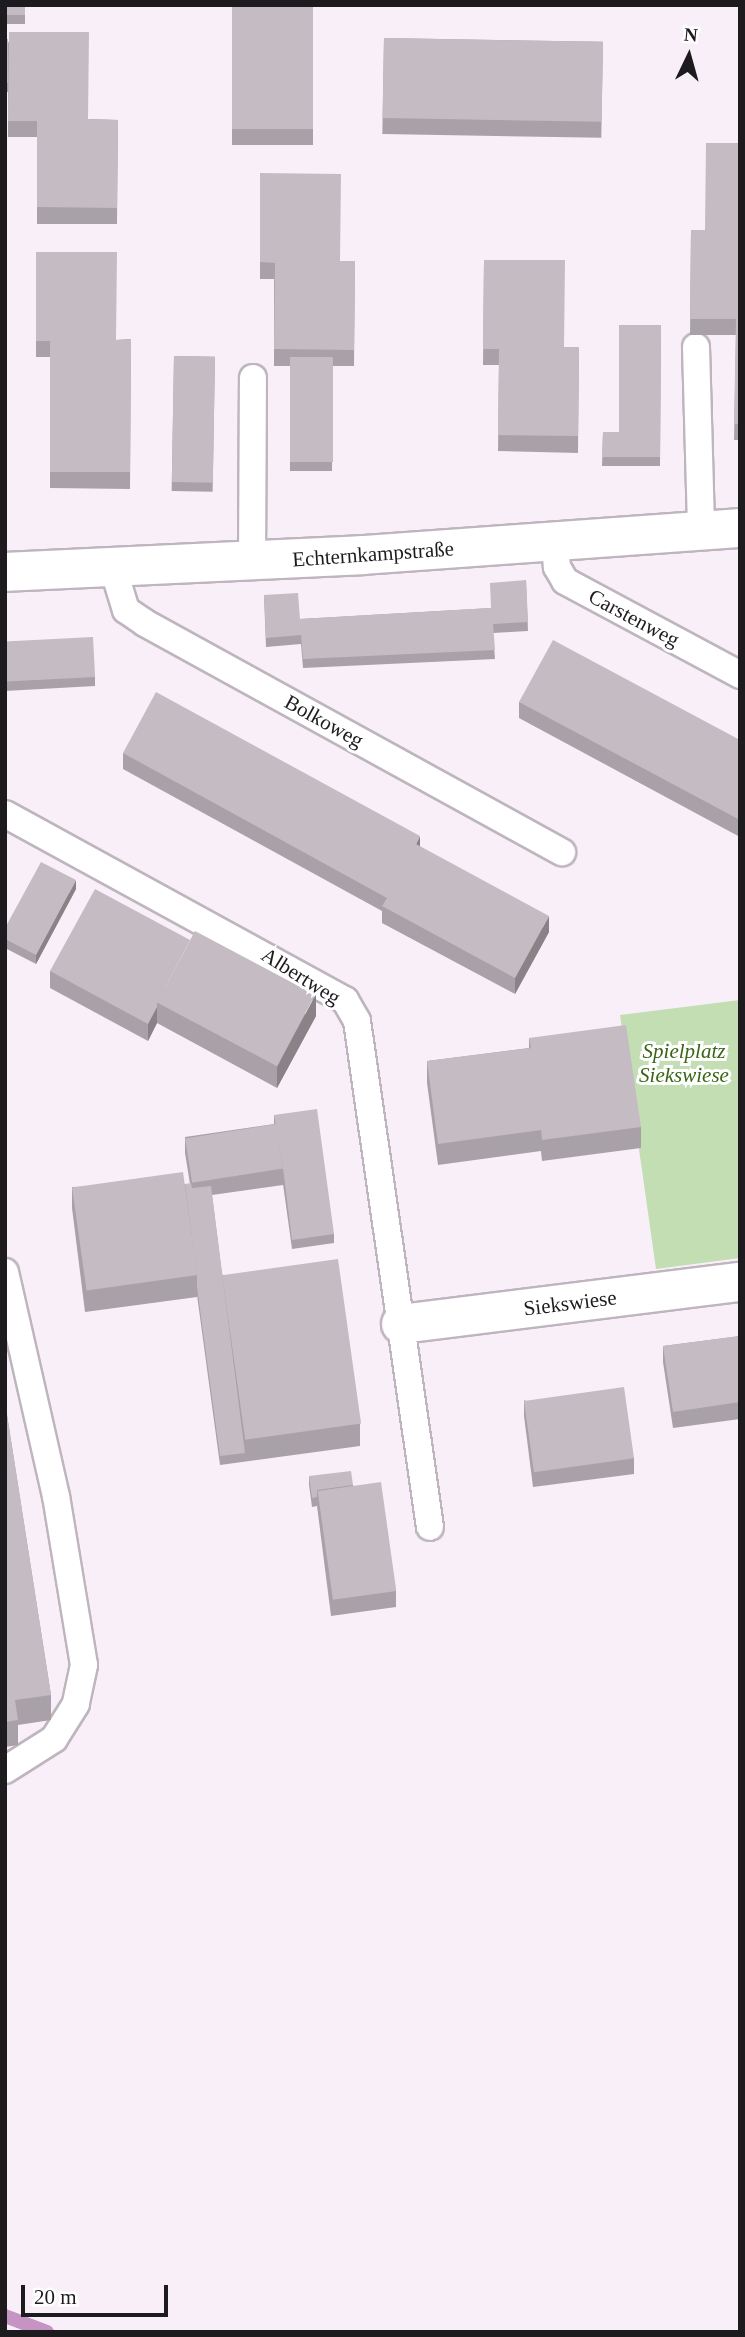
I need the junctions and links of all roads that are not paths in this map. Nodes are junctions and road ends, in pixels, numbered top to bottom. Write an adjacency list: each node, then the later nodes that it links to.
1 (696, 346): 4 (lane)
2 (253, 378): 6 (lane)
3 (740, 528): 4 (street, Echternkampstraße)
4 (701, 531): 5 (street, Echternkampstraße)
5 (555, 541): 6 (street, Echternkampstraße); 9 (lane, Carstenweg)
6 (252, 561): 7 (street, Echternkampstraße)
7 (113, 568): 8 (street, Echternkampstraße); 11 (lane, Bolkoweg)
8 (5, 572)
9 (740, 676)
10 (5, 814): 14 (lane, Albertweg)
11 (562, 852)
12 (5, 1272): 16 (lane)
13 (738, 1274): 14 (street, Siekswiese)
14 (401, 1324): 15 (lane, Albertweg)
15 (430, 1527)
16 (5, 1770)

